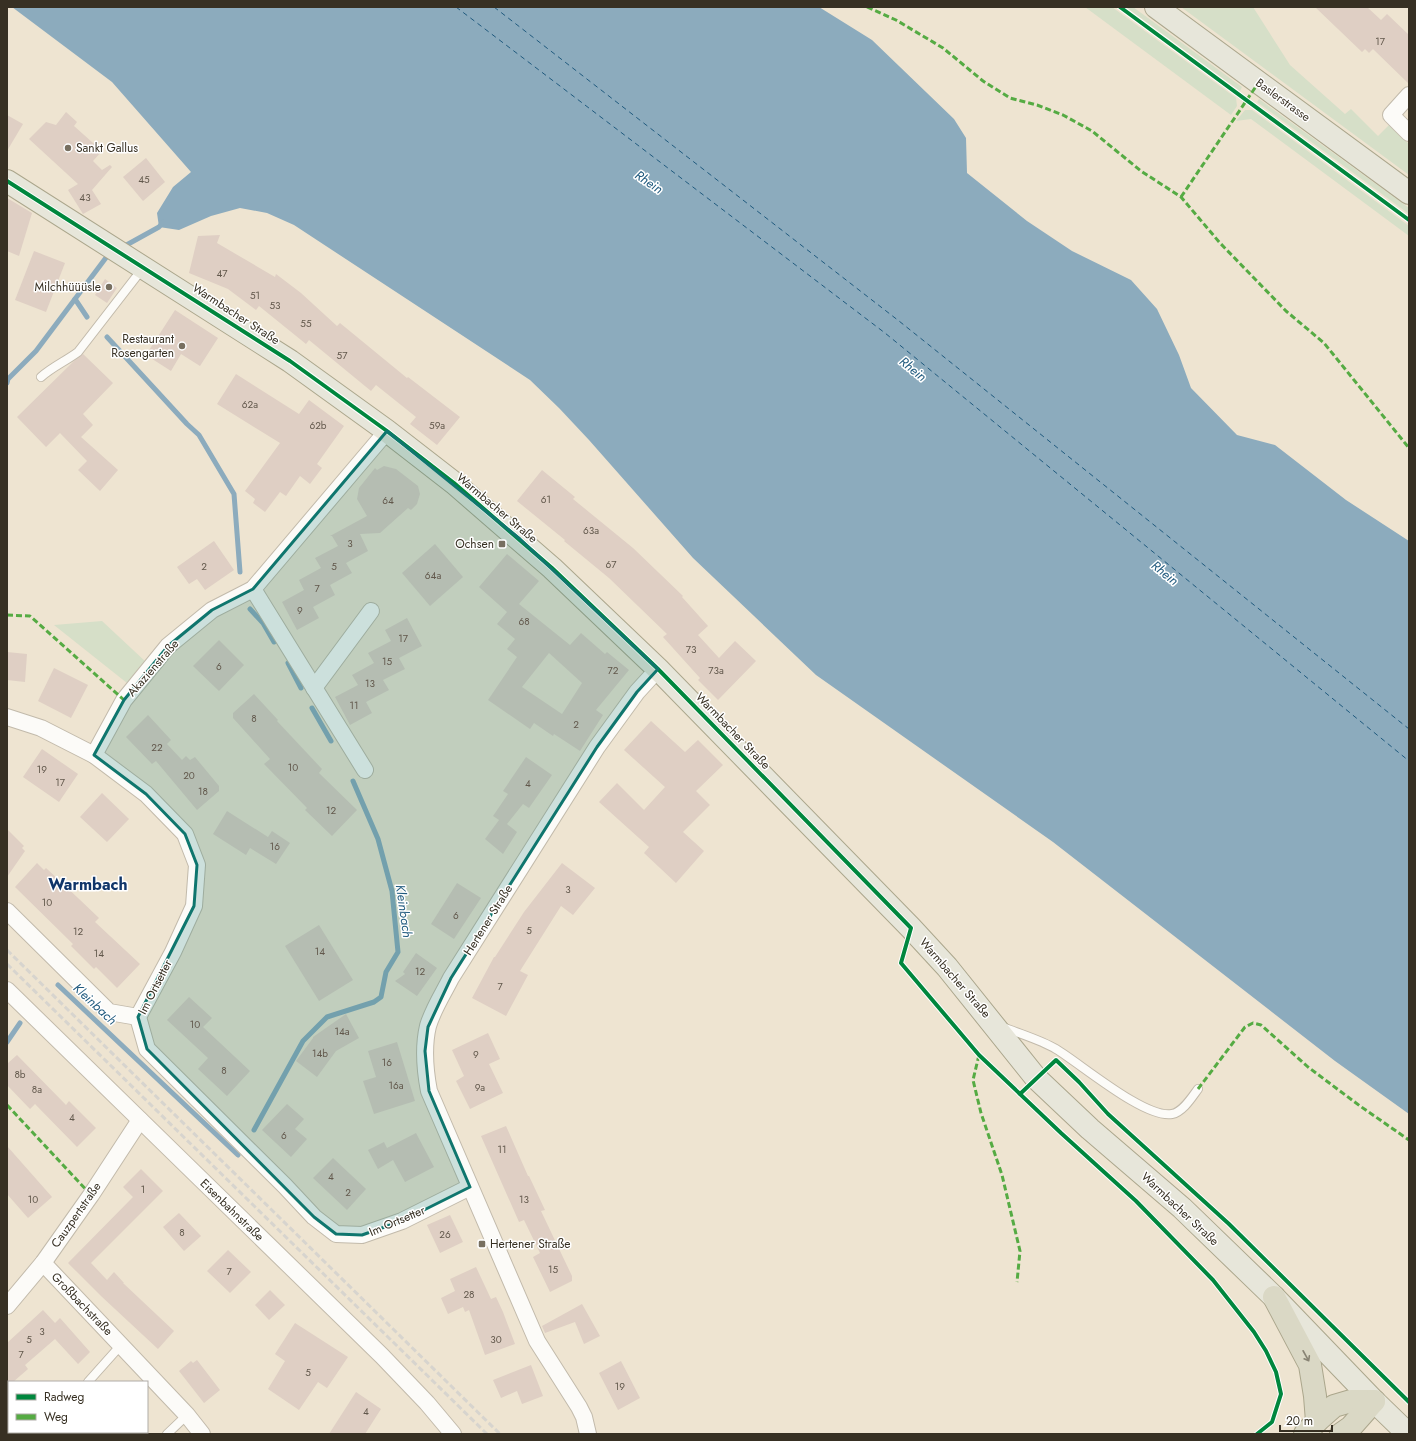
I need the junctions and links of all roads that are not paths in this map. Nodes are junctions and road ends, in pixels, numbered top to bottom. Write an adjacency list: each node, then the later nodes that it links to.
1 (1156, 7): 5 (main road, Baslerstrasse)
2 (1409, 96): 3 (street)
3 (1409, 133)
4 (8, 184): 6 (main road, Warmbacher Straße)
5 (1409, 193)
6 (137, 263): 7 (lane); 8 (main road, Warmbacher Straße)
7 (41, 377)
8 (387, 431): 9 (street, Akazienstraße); 11 (main road, Warmbacher Straße)
9 (254, 589): 12 (street); 14 (street, Akazienstraße)
10 (371, 611): 12 (street)
11 (658, 669): 19 (main road, Warmbacher Straße); 22 (street, Hertener Straße)
12 (314, 688): 15 (street)
13 (7, 717): 14 (street, Im Ortsetter)
14 (94, 755): 18 (street, Im Ortsetter)
15 (365, 770)
16 (7, 911): 18 (street)
17 (7, 990): 21 (street, Eisenbahnstraße)
18 (138, 1017): 22 (street, Im Ortsetter)
19 (993, 1022): 20 (lane); 24 (main road, Warmbacher Straße)
20 (1198, 1089)
21 (140, 1120): 23 (street, Cauzpertstraße); 33 (street, Eisenbahnstraße)
22 (470, 1187): 34 (street, Hertener Straße)
23 (43, 1263): 25 (street, Cauzpertstraße); 26 (street, Großbachstraße)
24 (1274, 1297): 28 (main road, Warmbacher Straße); 30 (highway, one-way to 30)
25 (7, 1306)
26 (122, 1345): 27 (lane, Großbachstraße); 29 (street, Großbachstraße)
27 (89, 1381)
28 (1374, 1401): 30 (highway); 35 (highway); 36 (main road, Warmbacher Straße)
29 (187, 1415): 31 (lane); 32 (street, Großbachstraße)
30 (1311, 1428)
31 (166, 1434)
32 (202, 1434)
33 (453, 1434)
34 (588, 1434)
35 (1341, 1434)
36 (1408, 1434)

